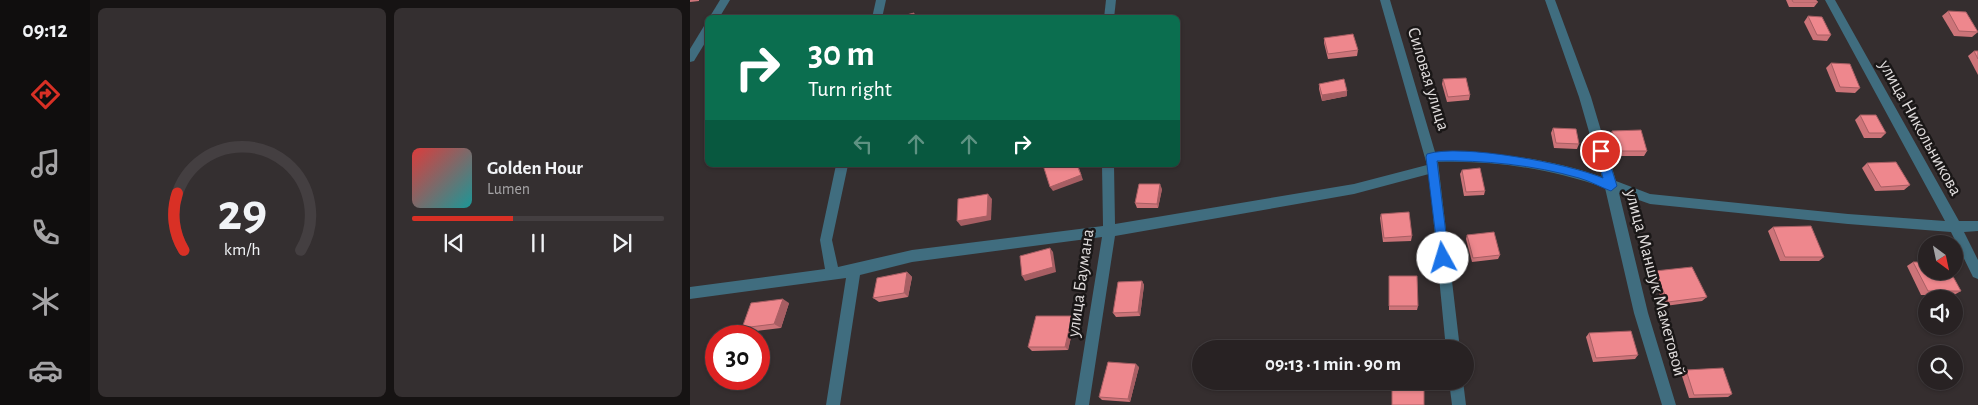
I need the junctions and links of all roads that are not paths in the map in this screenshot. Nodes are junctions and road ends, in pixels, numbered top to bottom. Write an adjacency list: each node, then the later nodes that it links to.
1 (725, 0): 7 (street)
2 (881, 0): 8 (street)
3 (1111, 0): 9 (street)
4 (1385, 0): 12 (street, Силовая улица)
5 (1550, 0): 15 (street, улица Маншук Маметовой)
6 (1830, 0): 17 (street, улица Никольникова)
7 (716, 15)
8 (878, 15)
9 (1109, 15)
10 (705, 34): 11 (street)
11 (690, 58)
12 (1432, 163): 15 (street); 18 (street); 23 (street, Силовая улица)
13 (842, 167): 20 (street)
14 (1108, 167): 18 (street, улица Баумана)
15 (1611, 186): 17 (street); 28 (street, улица Маншук Маметовой)
16 (1978, 226): 17 (street)
17 (1955, 227): 21 (street, улица Никольникова)
18 (1109, 231): 19 (street); 26 (street, улица Баумана)
19 (854, 270): 20 (street); 25 (street)
20 (833, 273): 22 (street)
21 (1978, 273)
22 (690, 293)
23 (1452, 340)
24 (1457, 390): 27 (street)
25 (833, 405)
26 (1082, 405)
27 (1459, 405)
28 (1669, 405)

